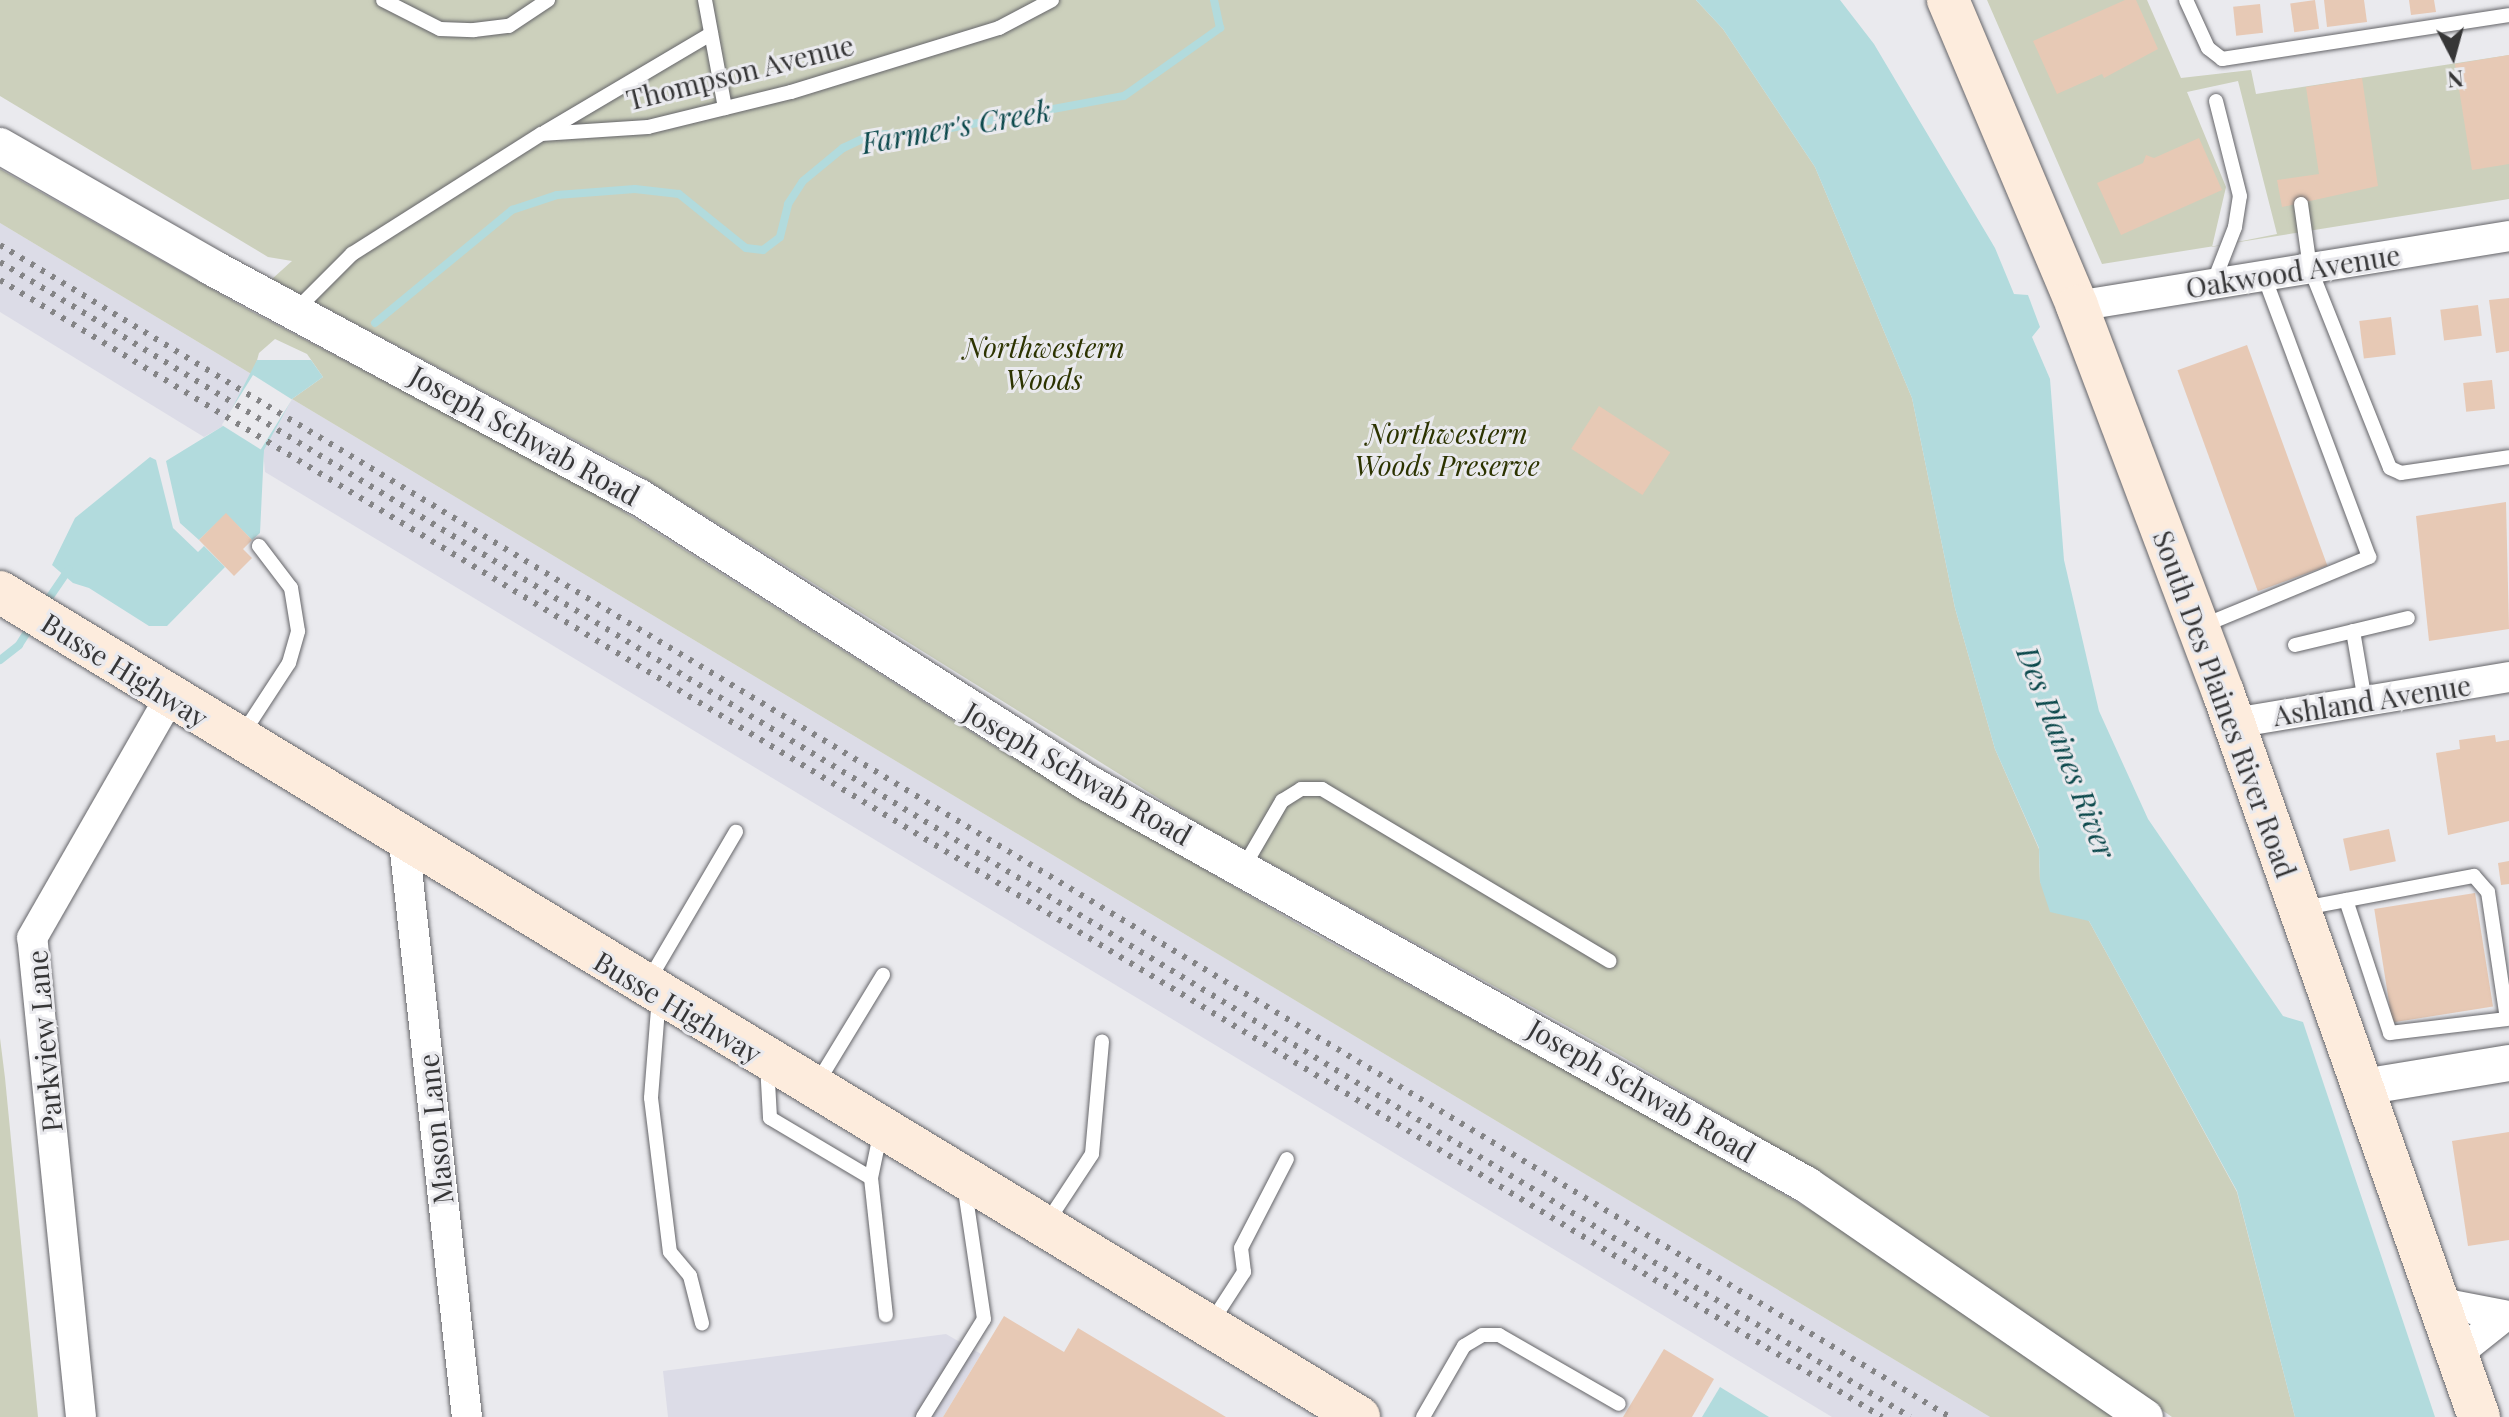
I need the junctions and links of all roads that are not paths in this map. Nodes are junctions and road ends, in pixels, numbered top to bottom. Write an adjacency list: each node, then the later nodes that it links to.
1 (383, 0): 2 (lane)
2 (548, 0)
3 (705, 0): 8 (lane)
4 (1052, 0): 10 (lane, Thompson Avenue)
5 (1948, 0): 18 (main road, South Des Plaines River Road)
6 (2186, 0): 7 (lane)
7 (2509, 15)
8 (711, 34): 10 (lane); 11 (lane)
9 (2216, 101): 17 (lane)
10 (725, 108): 11 (lane, Thompson Avenue)
11 (541, 134): 19 (lane, Thompson Avenue)
12 (0, 146): 19 (street, Joseph Schwab Road)
13 (2301, 204): 15 (lane)
14 (2509, 236): 15 (street, Oakwood Avenue)
15 (2310, 268): 16 (street, Oakwood Avenue); 20 (lane)
16 (2264, 276): 17 (street, Oakwood Avenue); 24 (lane)
17 (2213, 284): 18 (street, Oakwood Avenue)
18 (2077, 306): 24 (main road, South Des Plaines River Road)
19 (294, 311): 34 (street, Joseph Schwab Road)
20 (2509, 457)
21 (259, 546): 31 (lane)
22 (25, 608): 28 (main road, Busse Highway)
23 (2408, 618): 25 (lane)
24 (2198, 628): 30 (main road, South Des Plaines River Road)
25 (2353, 631): 26 (lane); 29 (lane)
26 (2295, 645)
27 (2509, 677): 29 (street, Ashland Avenue)
28 (169, 699): 31 (main road, Busse Highway); 57 (street, Parkview Lane)
29 (2365, 701): 30 (street, Ashland Avenue)
30 (2234, 723): 36 (main road, South Des Plaines River Road)
31 (237, 741): 33 (main road, Busse Highway)
32 (736, 832): 39 (lane)
33 (404, 842): 39 (main road, Busse Highway); 58 (street, Mason Lane)
34 (1243, 868): 37 (lane); 62 (street, Joseph Schwab Road)
35 (2346, 900): 35 (lane); 36 (lane)
36 (2300, 909): 43 (main road, South Des Plaines River Road)
37 (1609, 961)
38 (883, 975): 44 (lane)
39 (652, 992): 41 (main road, Busse Highway); 53 (lane)
40 (1102, 1041): 49 (lane)
41 (767, 1061): 44 (main road, Busse Highway); 47 (lane)
42 (2509, 1063): 43 (street)
43 (2363, 1087): 50 (main road, South Des Plaines River Road)
44 (814, 1089): 45 (main road, Busse Highway)
45 (881, 1130): 47 (lane); 48 (main road, Busse Highway)
46 (1287, 1159): 54 (lane)
47 (871, 1178): 51 (lane)
48 (964, 1180): 49 (main road, Busse Highway); 59 (lane)
49 (1044, 1227): 54 (main road, Busse Highway)
50 (2436, 1302): 52 (street); 55 (main road, South Des Plaines River Road)
51 (886, 1315)
52 (2507, 1316): 55 (street)
53 (702, 1323)
54 (1209, 1327): 60 (main road, Busse Highway)
55 (2456, 1355): 63 (main road, South Des Plaines River Road)
56 (1619, 1404): 61 (lane)
57 (81, 1417)
58 (467, 1417)
59 (923, 1417)
60 (1359, 1417)
61 (1423, 1417)
62 (2145, 1417)
63 (2479, 1417)

